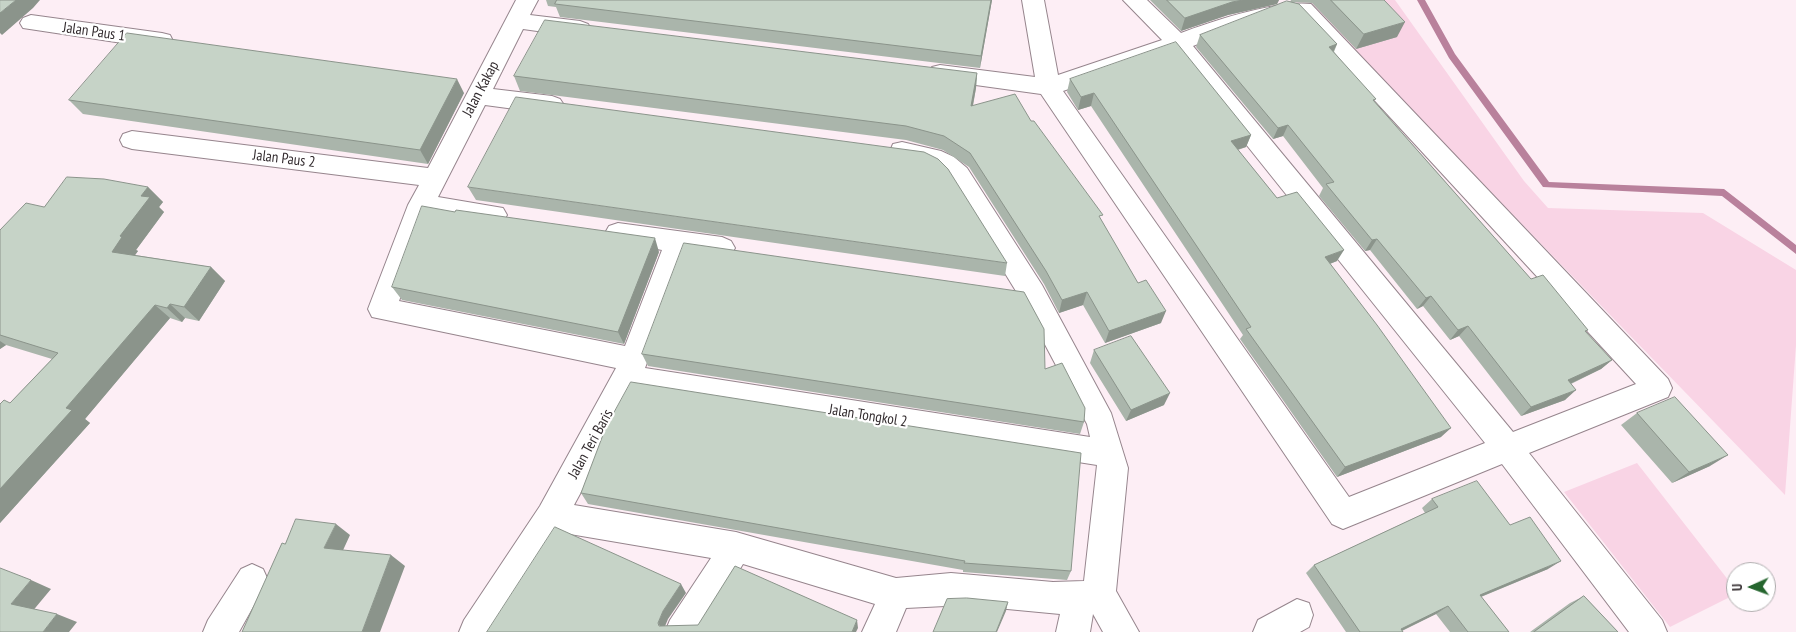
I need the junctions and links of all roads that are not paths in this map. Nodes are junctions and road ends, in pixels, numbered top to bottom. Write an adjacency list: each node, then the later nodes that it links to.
1 (527, 0): 4 (street, Jalan Kakap)
2 (1033, 0): 10 (street)
3 (1134, 0): 7 (street)
4 (516, 21): 6 (street); 11 (street, Jalan Kakap)
5 (32, 23): 8 (street, Jalan Paus 1)
6 (605, 32)
7 (1178, 43): 10 (street); 24 (street); 24 (street)
8 (178, 44)
9 (920, 71): 10 (street)
10 (1048, 87): 24 (street)
11 (474, 88): 12 (street); 15 (street, Jalan Kakap)
12 (576, 108)
13 (132, 140): 15 (street, Jalan Paus 2)
14 (878, 148): 22 (street)
15 (435, 178): 16 (street, Jalan Kakap)
16 (421, 205): 17 (street); 23 (street, Jalan Tongkol 2)
17 (520, 219)
18 (589, 229): 19 (street)
19 (678, 242): 20 (street); 23 (street, Jalan Teri Baris)
20 (747, 252)
21 (1003, 289): 22 (street)
22 (1032, 293): 25 (street)
23 (631, 369): 25 (street, Jalan Tongkol 2); 26 (street, Jalan Teri Baris)
24 (1508, 449): 37 (street)
25 (1108, 453): 30 (street)
26 (551, 516): 27 (street); 32 (street, Jalan Teri Baris)
27 (736, 547): 29 (street); 33 (street)
28 (252, 580): 31 (street)
29 (896, 594): 30 (street); 34 (street)
30 (1089, 597): 35 (street); 36 (street)
31 (220, 632)
32 (476, 632)
33 (682, 632)
34 (879, 632)
35 (1073, 632)
36 (1122, 632)
37 (1650, 632)

